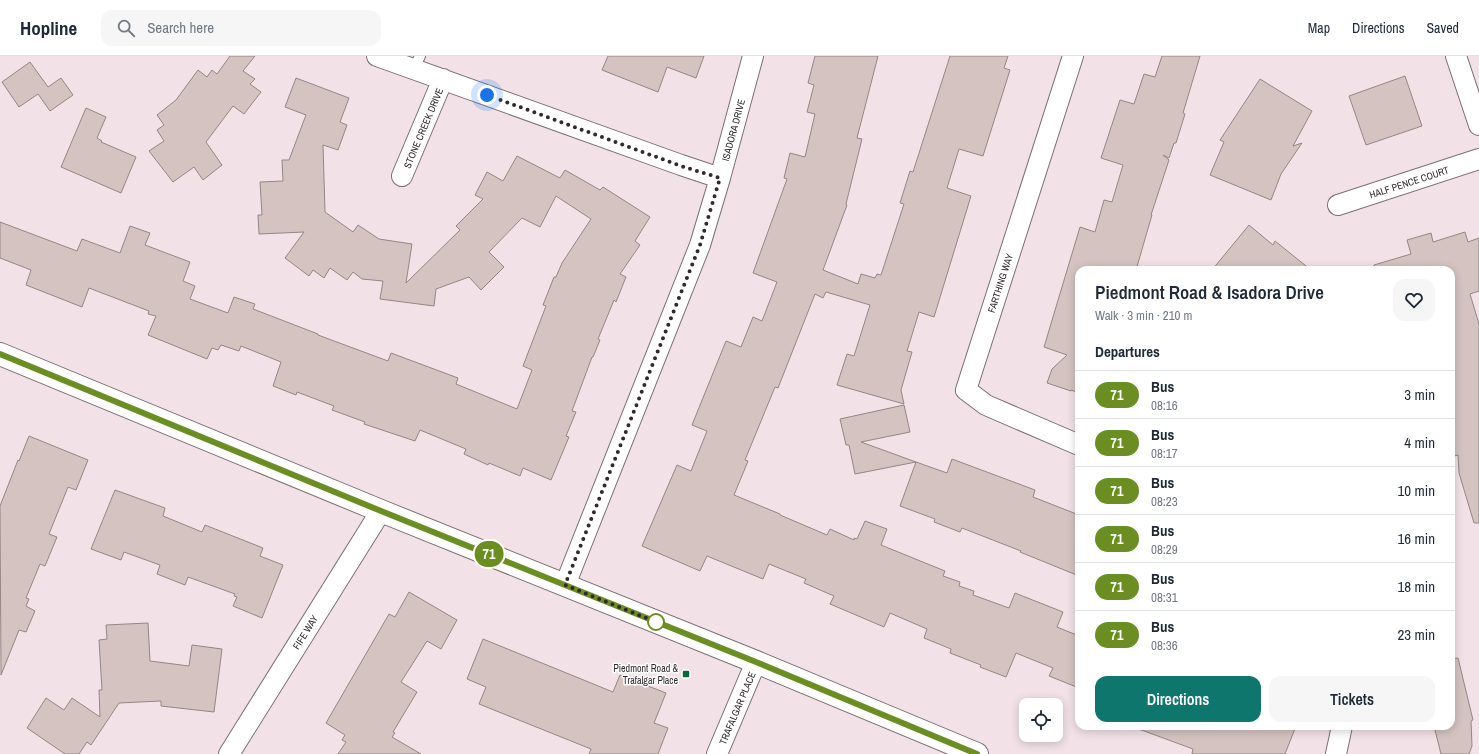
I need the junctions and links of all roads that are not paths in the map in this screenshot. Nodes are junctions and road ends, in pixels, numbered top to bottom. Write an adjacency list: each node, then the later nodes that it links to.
1 (377, 56): 5 (street, STONE CREEK DRIVE)
2 (753, 56): 10 (street, ISADORA DRIVE)
3 (1073, 56): 13 (street, FARTHING WAY)
4 (1456, 56): 7 (street)
5 (417, 62): 6 (street, STONE CREEK DRIVE)
6 (443, 79): 9 (street, STONE CREEK DRIVE); 10 (street, STONE CREEK DRIVE)
7 (1479, 125)
8 (1479, 159): 11 (street, HALF PENCE COURT)
9 (402, 176)
10 (720, 178): 15 (street, ISADORA DRIVE)
11 (1338, 204)
12 (0, 354): 14 (main road)
13 (1075, 443)
14 (381, 511): 15 (main road); 18 (street, FIFE WAY)
15 (565, 585): 16 (main road)
16 (756, 662): 19 (street, TRAFALGAR PLACE); 20 (main road)
17 (1341, 730): 21 (street)
18 (229, 754)
19 (717, 754)
20 (977, 754)
21 (1336, 754)

